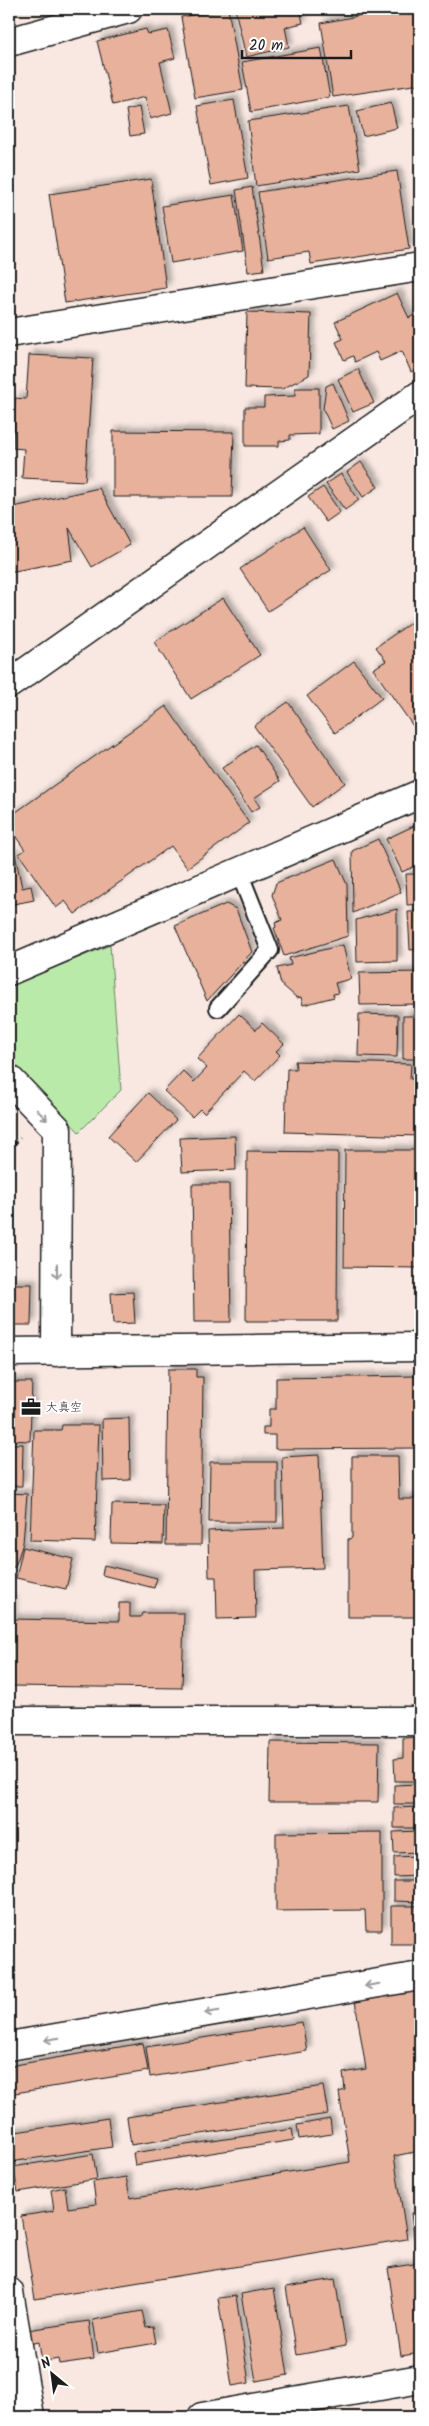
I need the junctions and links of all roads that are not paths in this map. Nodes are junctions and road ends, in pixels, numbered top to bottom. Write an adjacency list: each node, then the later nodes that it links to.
1 (128, 9): 2 (street)
2 (9, 42)
3 (420, 267): 4 (street)
4 (9, 332)
5 (420, 395): 6 (street)
6 (9, 684)
7 (420, 794): 8 (street)
8 (239, 872): 9 (street); 10 (lane)
9 (9, 971)
10 (218, 1008)
11 (9, 1079): 14 (street, one-way to 14)
12 (420, 1346): 14 (street)
13 (9, 1352): 14 (street)
14 (56, 1352)
15 (9, 1721): 16 (street)
16 (420, 1721)
17 (420, 1976): 18 (street, one-way to 18)
18 (9, 2046)
19 (9, 2292): 22 (street)
20 (420, 2379): 21 (street)
21 (327, 2406): 23 (street)
22 (30, 2417)
23 (202, 2417)

